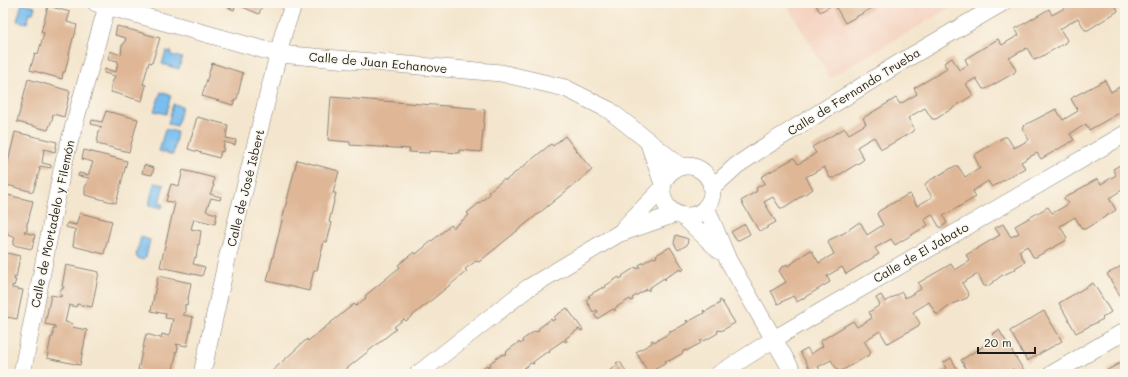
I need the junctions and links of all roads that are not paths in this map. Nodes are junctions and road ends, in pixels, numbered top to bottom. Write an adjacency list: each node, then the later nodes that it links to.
1 (294, 3): 4 (street, Calle de José Isbert)
2 (1002, 3): 9 (street, Calle de Fernando Trueba)
3 (102, 5): 4 (street, Calle de Juan Echanove); 16 (street, Calle de Mortadelo y Filemón)
4 (279, 54): 6 (street, Calle de Juan Echanove); 17 (street, Calle de José Isbert)
5 (1125, 134): 15 (street, Calle de El Jabato)
6 (648, 141): 7 (street, Calle de Juan Echanove); 8 (street)
7 (681, 167): 8 (street); 9 (street)
8 (662, 187): 11 (street); 12 (street)
9 (712, 188): 10 (street)
10 (706, 208): 11 (street); 13 (street)
11 (679, 215): 12 (street); 13 (street)
12 (618, 234): 18 (street)
13 (728, 260): 15 (street)
14 (1125, 331): 21 (street)
15 (774, 339): 19 (street, Calle de El Jabato); 20 (street)
16 (22, 374)
17 (202, 374)
18 (418, 374)
19 (718, 374)
20 (794, 374)
21 (1052, 374)

